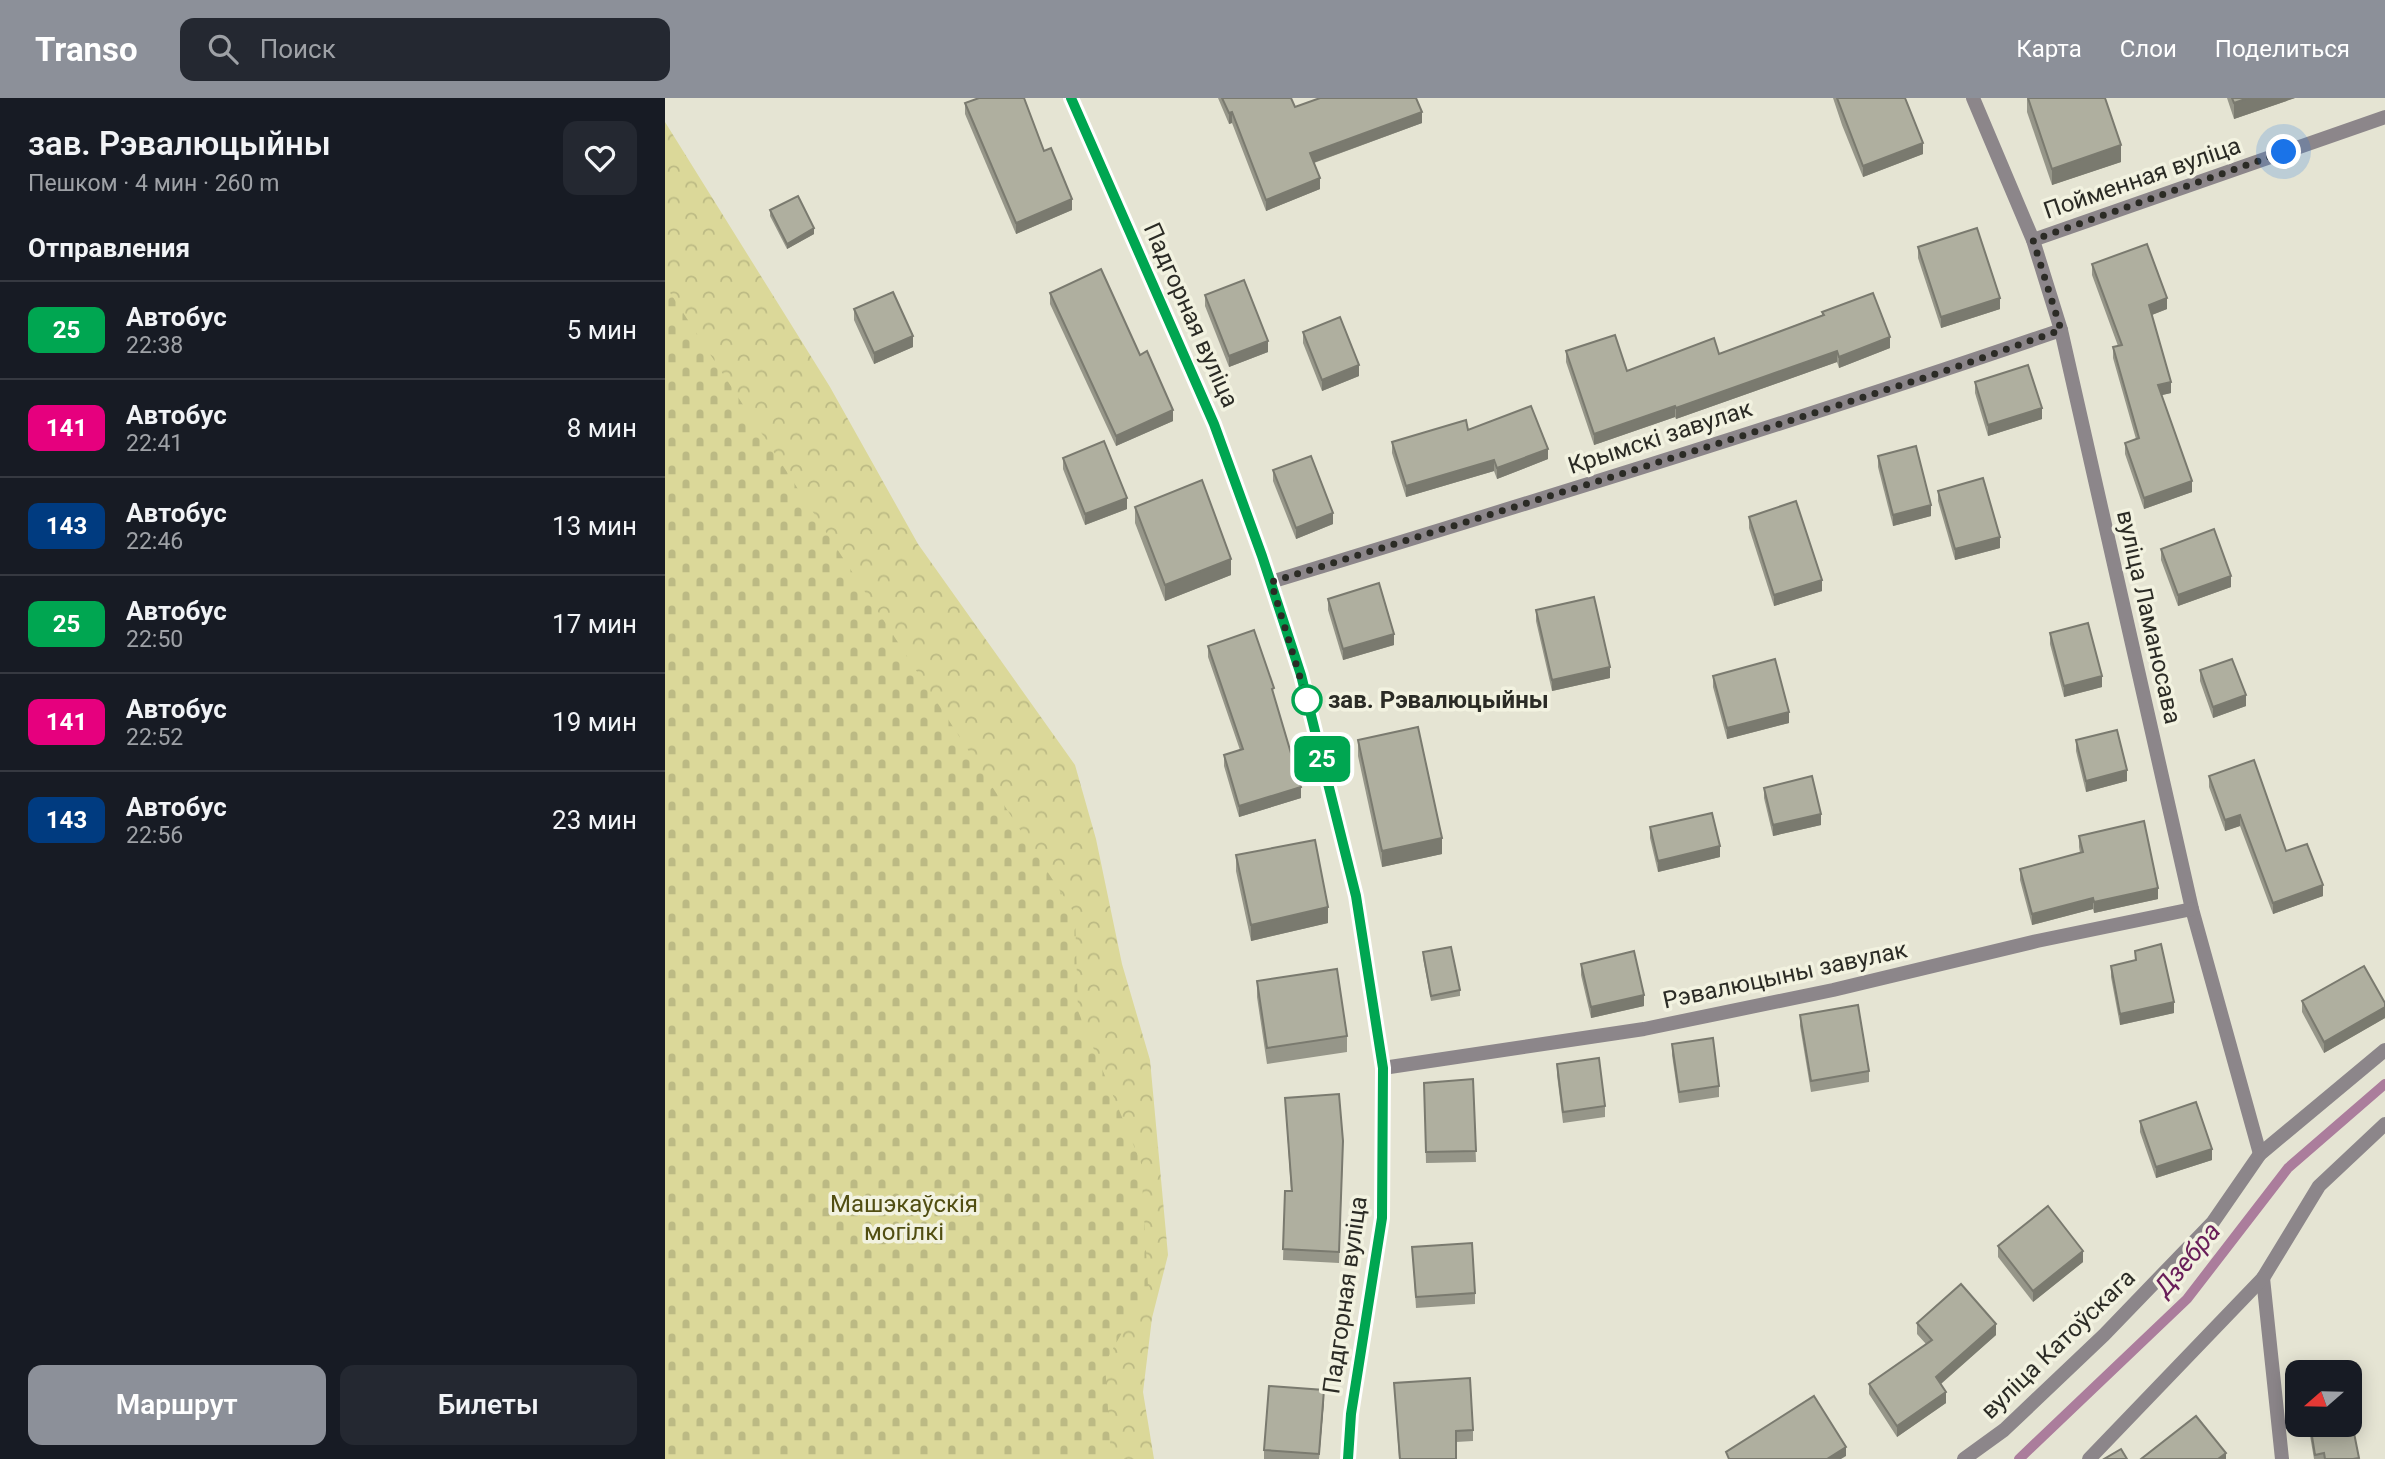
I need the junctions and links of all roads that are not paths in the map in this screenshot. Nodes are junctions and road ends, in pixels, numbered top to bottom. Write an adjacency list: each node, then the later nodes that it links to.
1 (1071, 98): 6 (street, Падгорная вуліца)
2 (1973, 98): 4 (street, вуліца Ламаносава)
3 (2385, 117): 4 (street, Пойменная вуліца)
4 (2033, 240): 5 (street, вуліца Ламаносава)
5 (2061, 330): 6 (street, Крымскі завулак); 7 (street, вуліца Ламаносава)
6 (1271, 582): 9 (street, Падгорная вуліца)
7 (2192, 909): 9 (street, Рэвалюцыны завулак); 11 (street, вуліца Ламаносава)
8 (2385, 1050): 11 (street, вуліца Катоўскага)
9 (1383, 1068): 13 (street, Падгорная вуліца)
10 (2385, 1124): 12 (street)
11 (2260, 1154): 14 (street, вуліца Катоўскага)
12 (2263, 1278): 15 (street); 16 (street)
13 (1348, 1459)
14 (1964, 1459)
15 (2089, 1459)
16 (2281, 1459)

